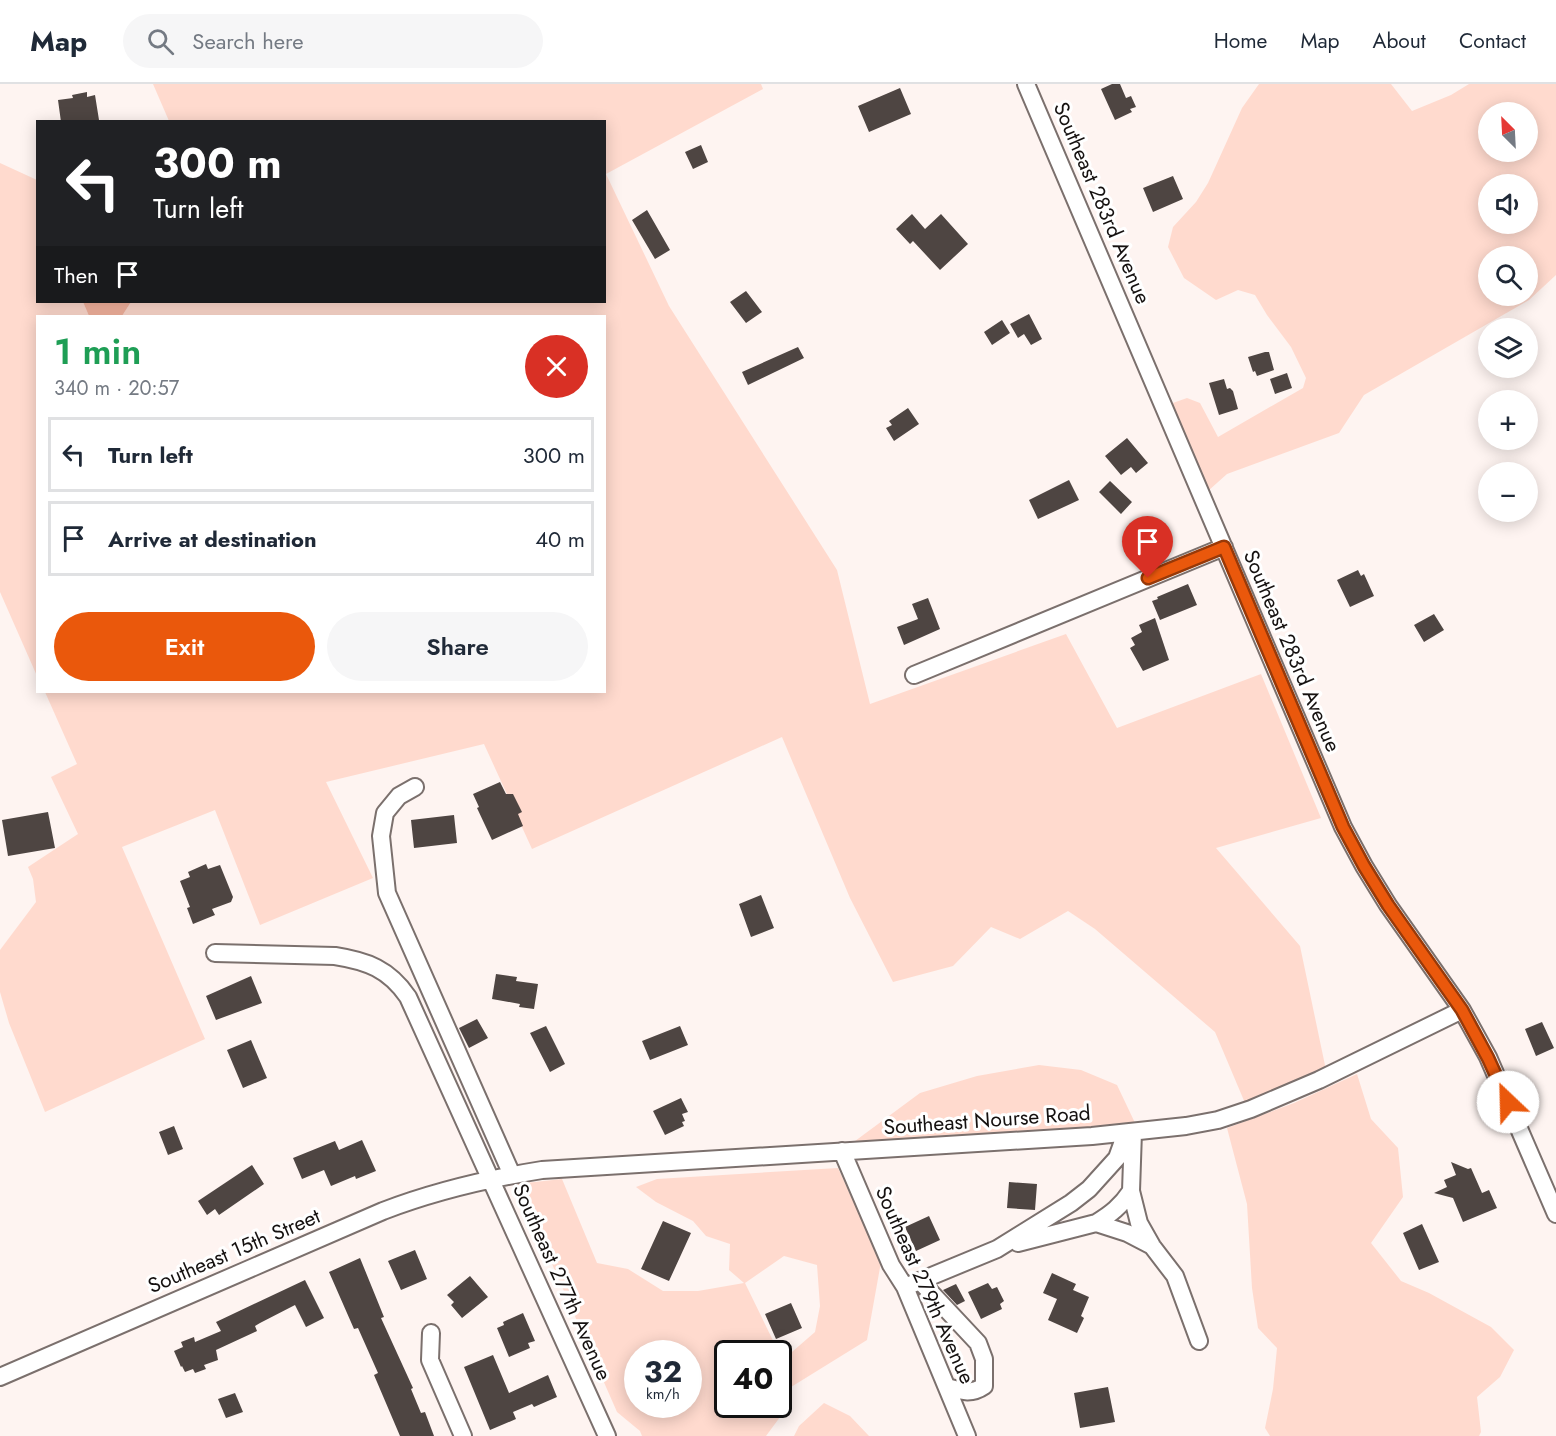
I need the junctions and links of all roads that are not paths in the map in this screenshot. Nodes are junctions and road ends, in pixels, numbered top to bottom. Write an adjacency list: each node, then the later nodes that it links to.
1 (1026, 84): 2 (street, Southeast 283rd Avenue)
2 (1224, 547): 3 (street); 6 (street, Southeast 283rd Avenue)
3 (914, 675)
4 (415, 787): 9 (street)
5 (215, 953): 10 (street, Southeast 277th Avenue)
6 (1462, 1010): 7 (street, Southeast Nourse Road); 12 (street, Southeast 283rd Avenue)
7 (1130, 1133): 8 (street, Southeast Nourse Road); 11 (street); 15 (street)
8 (842, 1151): 9 (street, Southeast Nourse Road); 16 (street, Southeast 279th Avenue)
9 (512, 1175): 10 (street, Southeast Nourse Road)
10 (490, 1179): 19 (street, Southeast 15th Street); 22 (street, Southeast 277th Avenue)
11 (1131, 1191): 13 (street); 14 (street)
12 (1556, 1215)
13 (1096, 1223): 14 (street); 15 (street)
14 (1152, 1246): 18 (street)
15 (997, 1249): 16 (street)
16 (913, 1284): 20 (street, Southeast 279th Avenue); 20 (street)
17 (431, 1333): 21 (street)
18 (1199, 1341)
19 (0, 1377)
20 (947, 1388): 23 (street, Southeast 279th Avenue)
21 (463, 1436)
22 (607, 1436)
23 (967, 1436)

